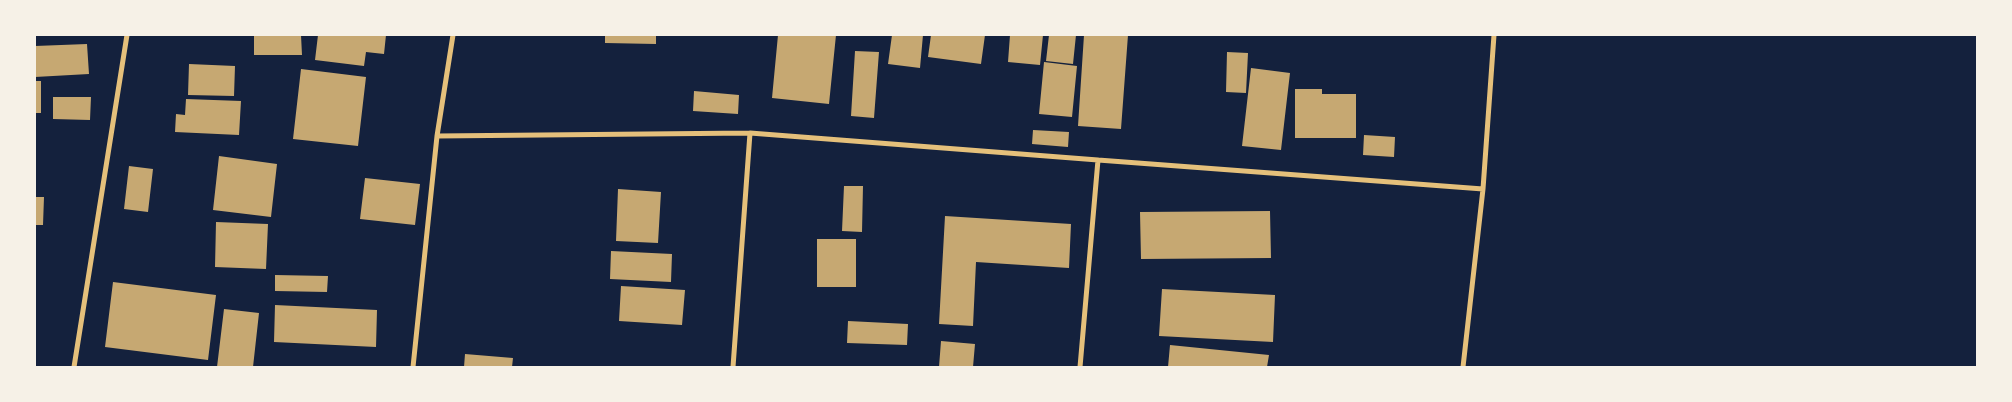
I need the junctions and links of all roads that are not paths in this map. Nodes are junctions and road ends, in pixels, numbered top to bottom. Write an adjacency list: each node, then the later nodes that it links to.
1 (127, 35): 8 (street)
2 (453, 35): 5 (street)
3 (1494, 35): 7 (street)
4 (750, 133): 5 (street); 6 (street); 10 (street)
5 (437, 136): 9 (street)
6 (1098, 160): 7 (street); 11 (street)
7 (1483, 189): 12 (street)
8 (74, 367)
9 (413, 367)
10 (733, 367)
11 (1080, 367)
12 (1463, 367)

